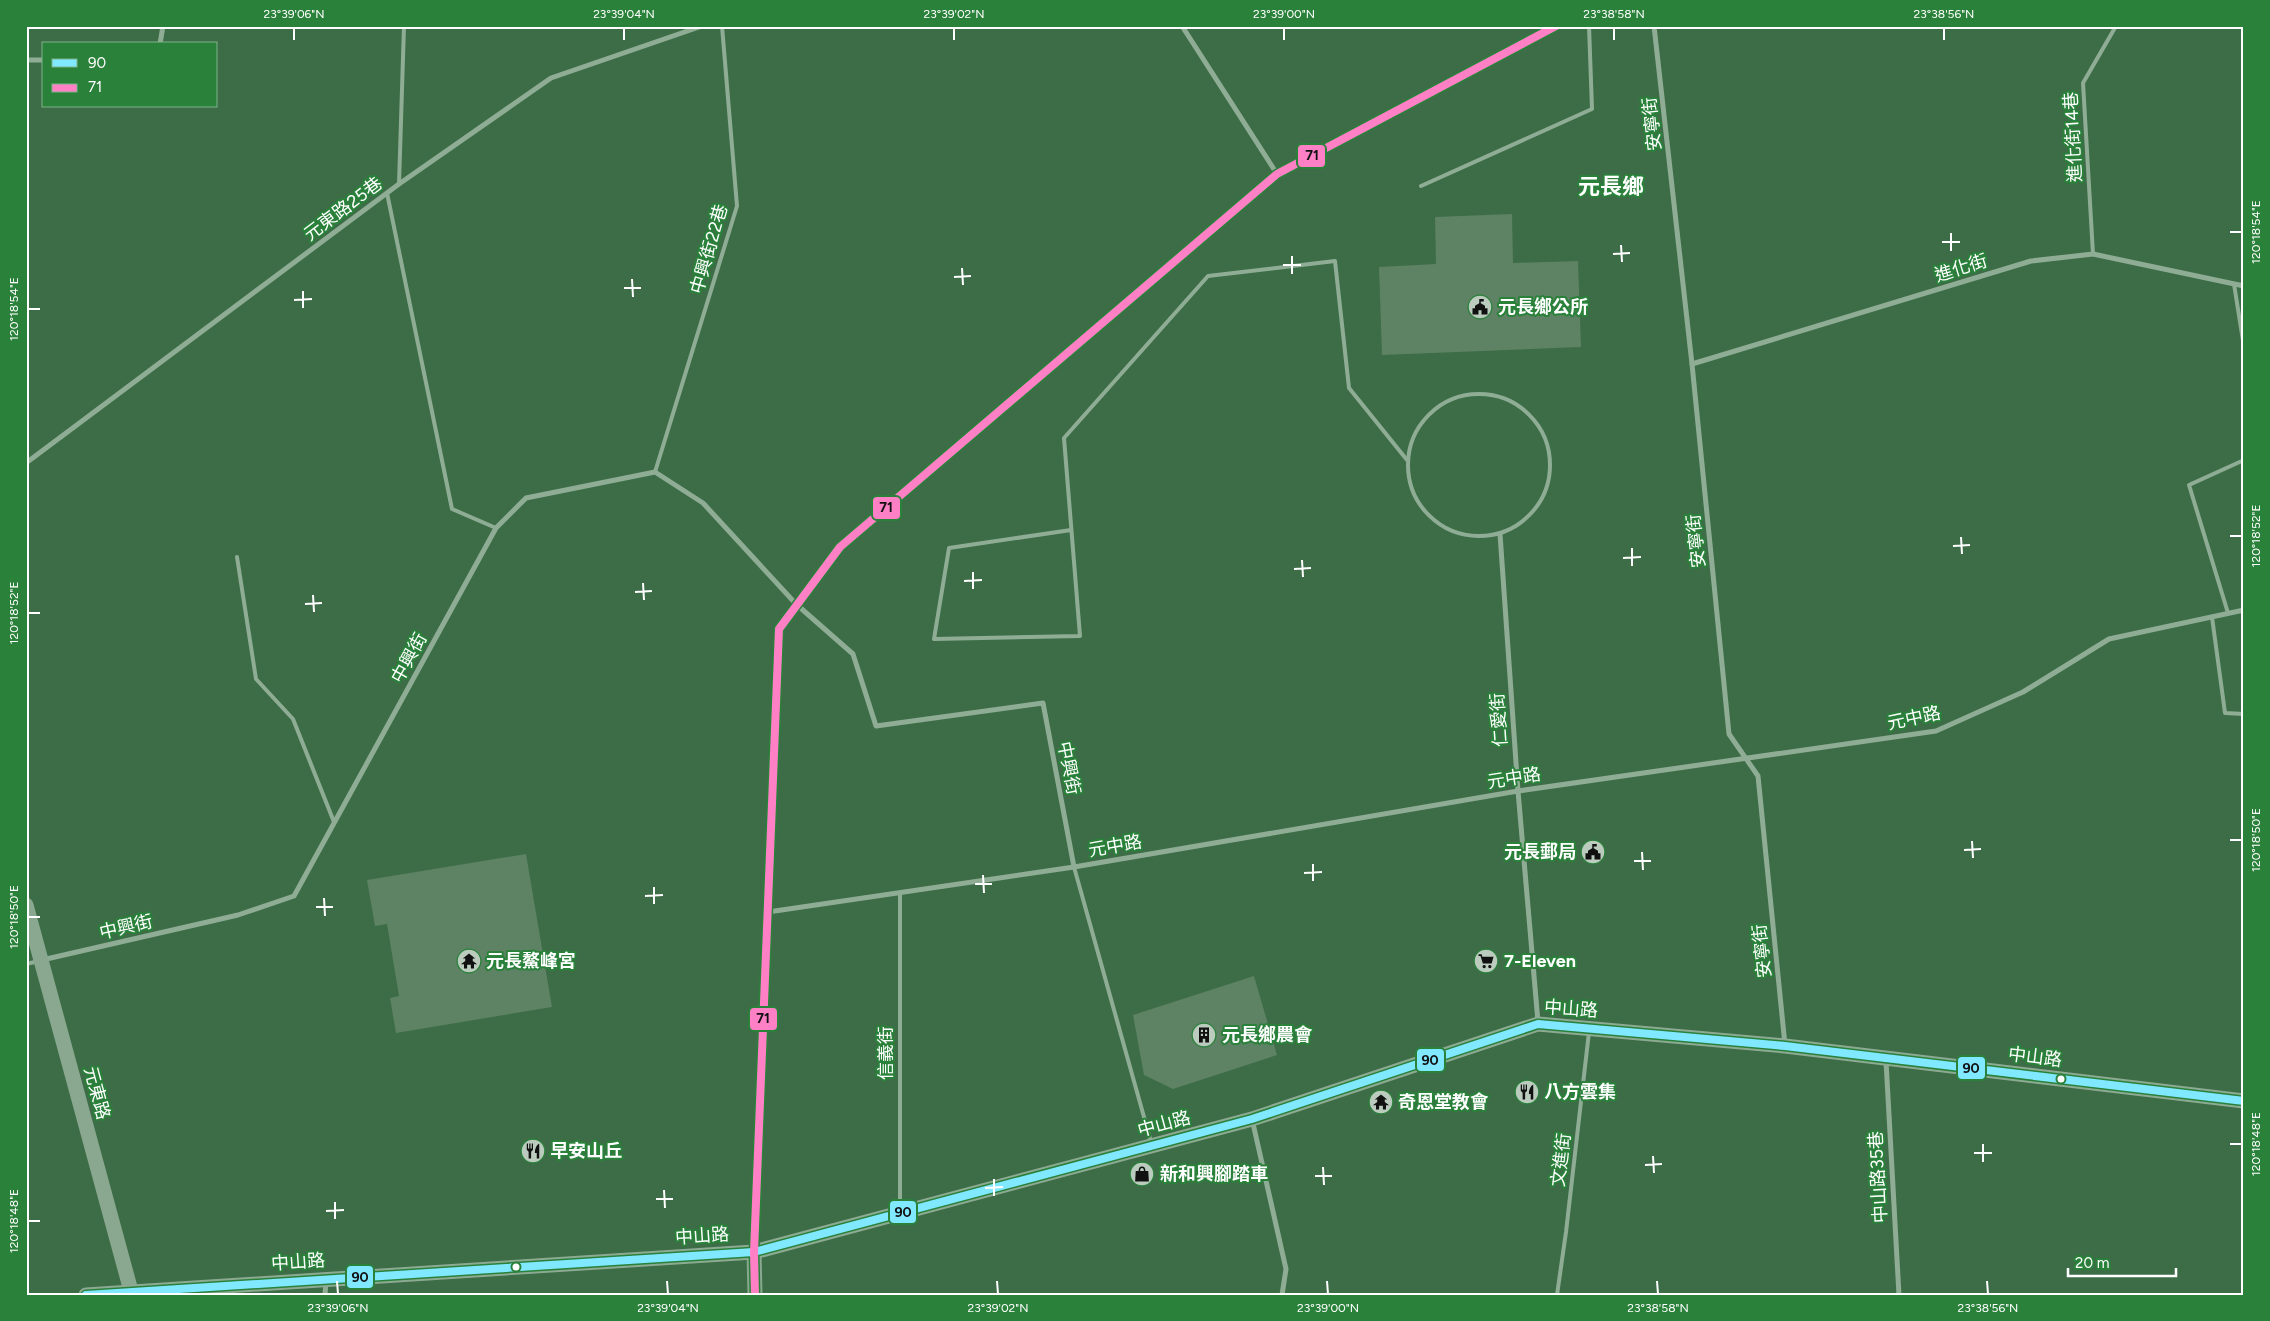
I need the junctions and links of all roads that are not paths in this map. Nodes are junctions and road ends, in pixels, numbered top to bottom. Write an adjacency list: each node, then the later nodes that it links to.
1 (163, 26): 10 (street)
2 (404, 26): 14 (lane)
3 (702, 26): 14 (street, 元東路25巷)
4 (722, 26): 25 (lane, 中興街22巷)
5 (1182, 26): 13 (street)
6 (1556, 26): 13 (street)
7 (1589, 26): 15 (lane)
8 (1654, 26): 21 (street, 安寧街)
9 (2116, 26): 17 (lane, 進化街14巷)
10 (160, 42)
11 (26, 60): 12 (street)
12 (42, 60)
13 (1277, 174): 30 (street)
14 (399, 184): 16 (street, 元東路25巷)
15 (1421, 186)
16 (387, 193): 24 (street, 元東路25巷); 26 (lane)
17 (2094, 254): 18 (street, 進化街); 21 (street, 進化街)
18 (2234, 284): 19 (street, 進化街); 20 (lane)
19 (2244, 286)
20 (2244, 347)
21 (1692, 364): 35 (street, 安寧街)
22 (1408, 460): 27 (lane); 28 (lane); 28 (lane)
23 (2244, 460): 32 (lane)
24 (26, 463)
25 (655, 472): 26 (street, 中興街); 30 (street, 中興街)
26 (496, 528): 37 (street, 中興街)
27 (1071, 530): 27 (lane)
28 (1500, 534): 36 (street, 仁愛街)
29 (236, 558): 37 (lane)
30 (796, 604): 38 (street, 中興街); 41 (street)
31 (2244, 610): 32 (street, 元中路)
32 (2228, 613): 33 (street, 元中路)
33 (2212, 617): 34 (lane); 35 (street, 元中路)
34 (2244, 714)
35 (1745, 759): 36 (street, 元中路); 46 (street, 安寧街)
36 (1518, 791): 38 (street, 元中路); 44 (street, 仁愛街)
37 (334, 822): 42 (street, 中興街)
38 (1074, 867): 39 (street, 元中路); 50 (lane, 中興街)
39 (900, 893): 41 (street, 元中路); 51 (lane, 信義街)
40 (26, 905): 42 (main road, 元東路)
41 (768, 912): 52 (street)
42 (42, 960): 43 (lane); 54 (main road, 元東路)
43 (26, 964)
44 (1538, 1024): 45 (main road, 中山路); 49 (main road, 中山路)
45 (1590, 1029): 46 (main road, 中山路); 59 (lane, 文進街)
46 (1785, 1046): 47 (main road, 中山路)
47 (1886, 1058): 48 (main road, 中山路); 60 (street, 中山路35巷)
48 (2244, 1101)
49 (1252, 1119): 50 (main road, 中山路); 58 (street)
50 (1152, 1147): 51 (main road, 中山路)
51 (900, 1214): 52 (main road, 中山路)
52 (754, 1252): 53 (main road, 中山路); 57 (main road)
53 (326, 1279): 54 (main road, 中山路); 56 (street)
54 (132, 1291): 55 (main road, 中山路)
55 (86, 1295)
56 (325, 1295)
57 (755, 1295)
58 (1282, 1295)
59 (1557, 1295)
60 (1899, 1295)

